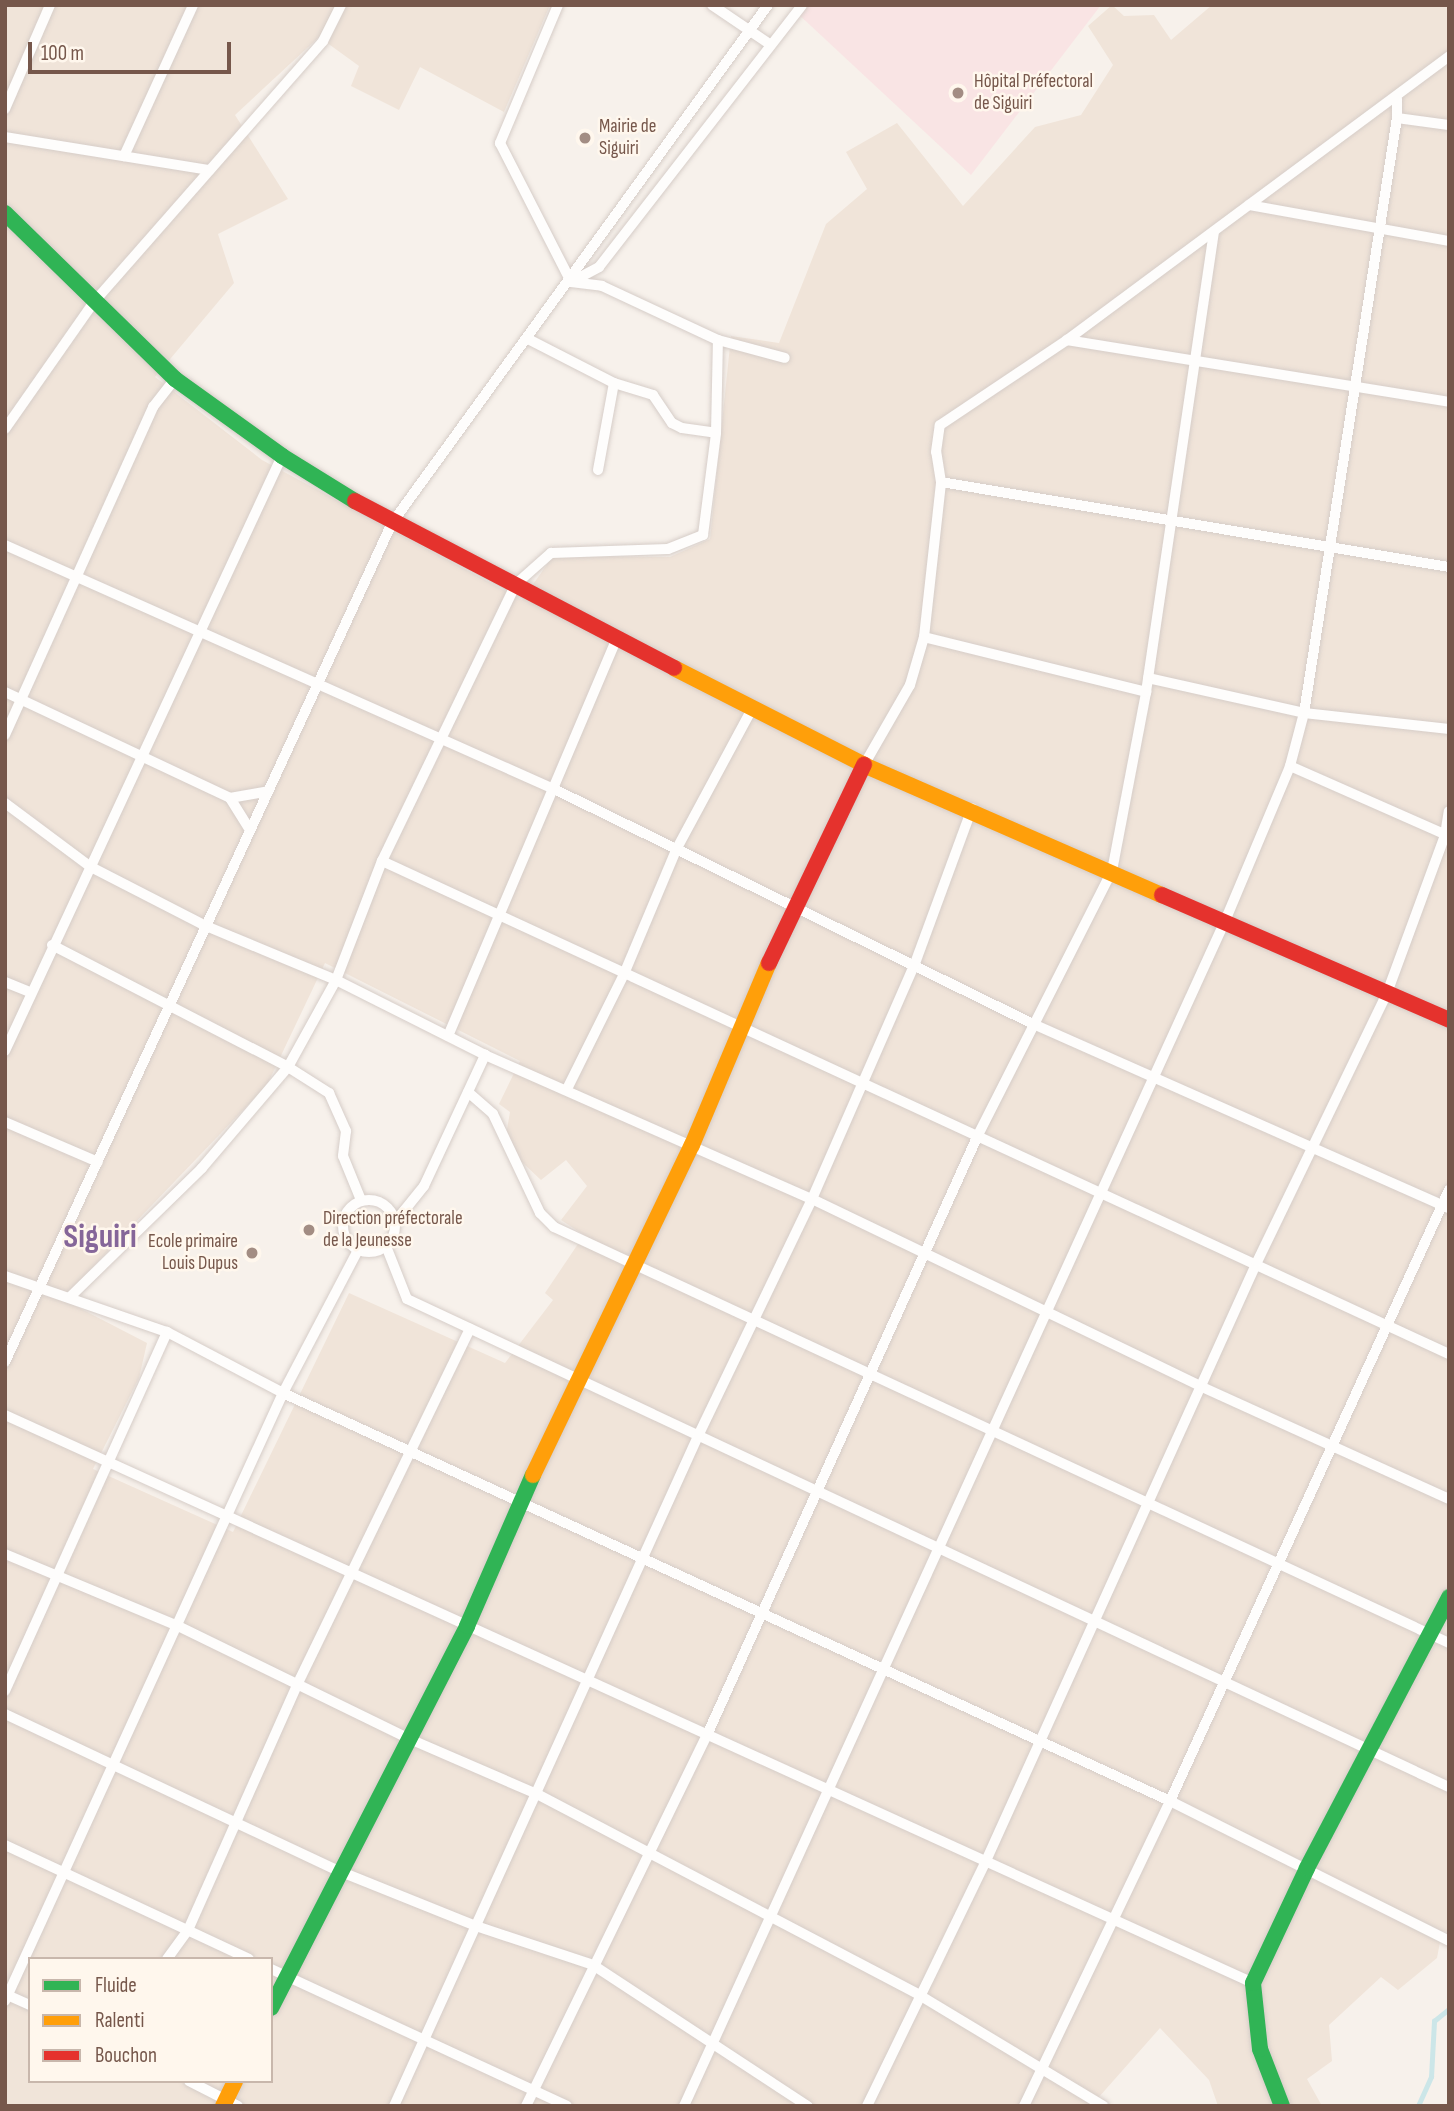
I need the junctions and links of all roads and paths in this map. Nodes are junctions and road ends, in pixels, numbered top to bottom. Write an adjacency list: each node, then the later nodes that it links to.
1 (50, 5): 12 (street)
2 (192, 5): 16 (street)
3 (341, 5): 17 (street)
4 (558, 5): 23 (street)
5 (712, 5): 8 (street)
6 (768, 5): 8 (street)
7 (802, 5): 9 (street)
8 (750, 30): 9 (street); 23 (street)
9 (771, 45): 23 (street)
10 (1449, 56): 11 (street)
11 (1396, 99): 13 (street); 18 (street)
12 (5, 109)
13 (1397, 118): 14 (street); 20 (street)
14 (1449, 125)
15 (5, 137): 16 (street)
16 (124, 156): 17 (street)
17 (209, 170): 24 (street)
18 (1249, 205): 20 (street); 21 (street)
19 (5, 213): 24 (street)
20 (1378, 229): 22 (street); 32 (street)
21 (1214, 232): 27 (street); 29 (street)
22 (1449, 241)
23 (571, 282): 25 (street); 26 (street)
24 (94, 302): 30 (street); 35 (street)
25 (528, 339): 31 (street); 41 (street)
26 (718, 340): 28 (street); 37 (street)
27 (1067, 340): 29 (street); 40 (street)
28 (785, 358)
29 (1197, 359): 32 (street); 42 (street)
30 (174, 379): 38 (street); 46 (street)
31 (614, 383): 37 (street); 39 (street)
32 (1354, 388): 34 (street); 44 (street)
33 (5, 402): 35 (street)
34 (1449, 402)
35 (18, 408): 36 (street)
36 (5, 429)
37 (716, 433): 47 (street)
38 (282, 456): 41 (street); 48 (street)
39 (598, 470)
40 (941, 482): 42 (street); 49 (street)
41 (392, 523): 47 (street); 52 (street)
42 (1170, 524): 44 (street); 51 (street)
43 (5, 545): 46 (street)
44 (1328, 549): 45 (street); 57 (street)
45 (1449, 567)
46 (78, 575): 48 (street); 55 (street)
47 (516, 584): 50 (street); 60 (street)
48 (200, 628): 52 (street); 61 (street)
49 (924, 637): 54 (street); 62 (street)
50 (616, 641): 56 (street); 64 (street)
51 (1148, 678): 54 (street); 57 (street)
52 (318, 682): 60 (street); 65 (street)
53 (5, 692): 55 (street)
54 (1146, 692): 75 (street)
55 (23, 700): 59 (street); 61 (street)
56 (752, 709): 62 (street); 72 (street)
57 (1304, 713): 58 (street); 63 (street)
58 (1449, 729)
59 (5, 735)
60 (443, 739): 64 (street); 73 (street)
61 (145, 757): 66 (street); 74 (street)
62 (864, 765): 68 (street); 76 (street)
63 (1290, 766): 71 (street); 78 (street)
64 (556, 790): 72 (street); 77 (street)
65 (268, 791): 66 (street); 70 (street)
66 (230, 798): 70 (street)
67 (5, 803): 74 (street)
68 (972, 808): 75 (street); 81 (street)
69 (1449, 811): 71 (street)
70 (250, 830): 79 (street)
71 (1447, 835): 86 (street)
72 (677, 850): 76 (street); 82 (street)
73 (382, 861): 77 (street); 83 (street)
74 (90, 867): 79 (street); 80 (street)
75 (1112, 871): 78 (street); 89 (street)
76 (794, 908): 81 (street); 90 (street)
77 (501, 918): 82 (street); 91 (street)
78 (1225, 921): 86 (street); 95 (street)
79 (206, 926): 83 (street); 87 (street)
80 (52, 945): 85 (street); 87 (street)
81 (914, 966): 89 (street); 96 (street)
82 (624, 974): 90 (street); 97 (street)
83 (336, 980): 91 (street); 94 (street)
84 (5, 982): 85 (street)
85 (30, 992): 92 (street)
86 (1387, 993): 88 (street); 102 (street)
87 (170, 1006): 94 (street); 103 (street)
88 (1449, 1020)
89 (1031, 1023): 95 (street); 100 (street)
90 (739, 1025): 96 (street); 101 (street)
91 (448, 1036): 93 (street)
92 (5, 1051)
93 (485, 1055): 97 (street); 98 (street)
94 (288, 1067): 107 (street); 117 (street)
95 (1152, 1074): 102 (street); 104 (street)
96 (863, 1083): 100 (street); 106 (street)
97 (567, 1089): 101 (street)
98 (467, 1092): 109 (street); 114 (street)
99 (5, 1122): 103 (street)
100 (978, 1135): 104 (street); 112 (street)
101 (692, 1145): 106 (street); 114 (street)
102 (1313, 1145): 108 (street); 113 (street)
103 (98, 1161): 116 (street)
104 (1099, 1190): 113 (street); 118 (street)
105 (1449, 1190): 108 (street)
106 (811, 1199): 112 (street); 119 (street)
107 (362, 1200): 109 (street); 111 (street)
108 (1446, 1206): 120 (street)
109 (396, 1222): 110 (street)
110 (386, 1246): 111 (street); 121 (street)
111 (358, 1250): 128 (street)
112 (925, 1254): 118 (street); 125 (street)
113 (1257, 1262): 120 (street); 127 (street)
114 (634, 1265): 119 (street); 126 (street)
115 (5, 1276): 116 (street)
116 (38, 1290): 117 (street); 124 (street)
117 (71, 1296): 122 (street)
118 (1044, 1312): 127 (street); 130 (street)
119 (755, 1321): 125 (street); 131 (street)
120 (1387, 1325): 123 (street); 132 (street)
121 (470, 1329): 126 (street); 133 (street)
122 (167, 1332): 128 (street); 134 (street)
123 (1449, 1354)
124 (5, 1362)
125 (870, 1373): 130 (street); 135 (street)
126 (580, 1382): 131 (street); 137 (street)
127 (1200, 1387): 132 (street); 138 (street)
128 (283, 1392): 133 (street); 139 (street)
129 (5, 1415): 134 (street)
130 (990, 1432): 138 (street); 140 (street)
131 (698, 1436): 135 (street); 142 (street)
132 (1333, 1447): 136 (street); 143 (street)
133 (409, 1451): 137 (street); 144 (street)
134 (110, 1462): 139 (street); 145 (street)
135 (816, 1490): 140 (street); 147 (street)
136 (1449, 1499)
137 (520, 1503): 142 (street); 150 (street)
138 (1145, 1505): 143 (street); 148 (street)
139 (228, 1514): 144 (street); 149 (street)
140 (938, 1547): 148 (street); 153 (street)
141 (5, 1554): 145 (street)
142 (645, 1560): 147 (street); 154 (street)
143 (1276, 1565): 151 (street); 155 (street)
144 (350, 1572): 150 (street); 156 (street)
145 (58, 1576): 149 (street); 157 (street)
146 (1449, 1597): 151 (street)
147 (762, 1613): 153 (street); 159 (street)
148 (1093, 1623): 155 (street); 160 (street)
149 (178, 1626): 156 (street); 163 (street)
150 (467, 1626): 154 (street); 161 (street)
151 (1430, 1634): 152 (street); 162 (street)
152 (1449, 1643)
153 (883, 1668): 160 (street); 165 (street)
154 (589, 1683): 159 (street); 166 (street)
155 (1223, 1684): 162 (street); 167 (street)
156 (297, 1685): 161 (street); 168 (street)
157 (5, 1690)
158 (5, 1714): 163 (street)
159 (707, 1735): 165 (street); 170 (street)
160 (1038, 1739): 167 (street); 171 (street)
161 (412, 1740): 166 (street); 173 (street)
162 (1370, 1751): 164 (street); 172 (street)
163 (113, 1767): 168 (street); 174 (street)
164 (1449, 1787)
165 (827, 1788): 171 (street); 175 (street)
166 (537, 1794): 170 (street); 177 (street)
167 (1170, 1801): 172 (street); 176 (street)
168 (234, 1824): 173 (street); 178 (street)
169 (5, 1845): 174 (street)
170 (651, 1854): 175 (street); 182 (street)
171 (985, 1863): 176 (street); 186 (street)
172 (1307, 1868): 179 (street); 185 (street)
173 (339, 1871): 177 (street); 184 (street)
174 (63, 1872): 178 (street); 187 (street)
175 (771, 1917): 186 (street); 191 (street)
176 (1113, 1920): 185 (street); 192 (street)
177 (476, 1926): 182 (street); 190 (street)
178 (188, 1930): 180 (street); 181 (street)
179 (1449, 1941)
180 (168, 1957)
181 (245, 1957)
182 (593, 1965): 191 (street); 195 (street)
183 (273, 1970): 184 (street)
184 (287, 1977): 188 (street); 190 (street)
185 (1254, 1983): 205 (street)
186 (921, 1996): 192 (street); 202 (street)
187 (6, 1997): 189 (street)
188 (273, 2004)
189 (28, 2005)
190 (424, 2041): 195 (street); 197 (street)
191 (712, 2042): 200 (street); 201 (street)
192 (1040, 2069): 203 (street); 204 (street)
193 (192, 2083): 196 (street)
194 (234, 2083): 196 (street)
195 (533, 2088): 198 (street); 199 (street)
196 (229, 2104)
197 (394, 2106)
198 (526, 2106)
199 (567, 2106)
200 (684, 2106)
201 (808, 2106)
202 (867, 2106)
203 (1024, 2106)
204 (1103, 2106)
205 (1282, 2106)

